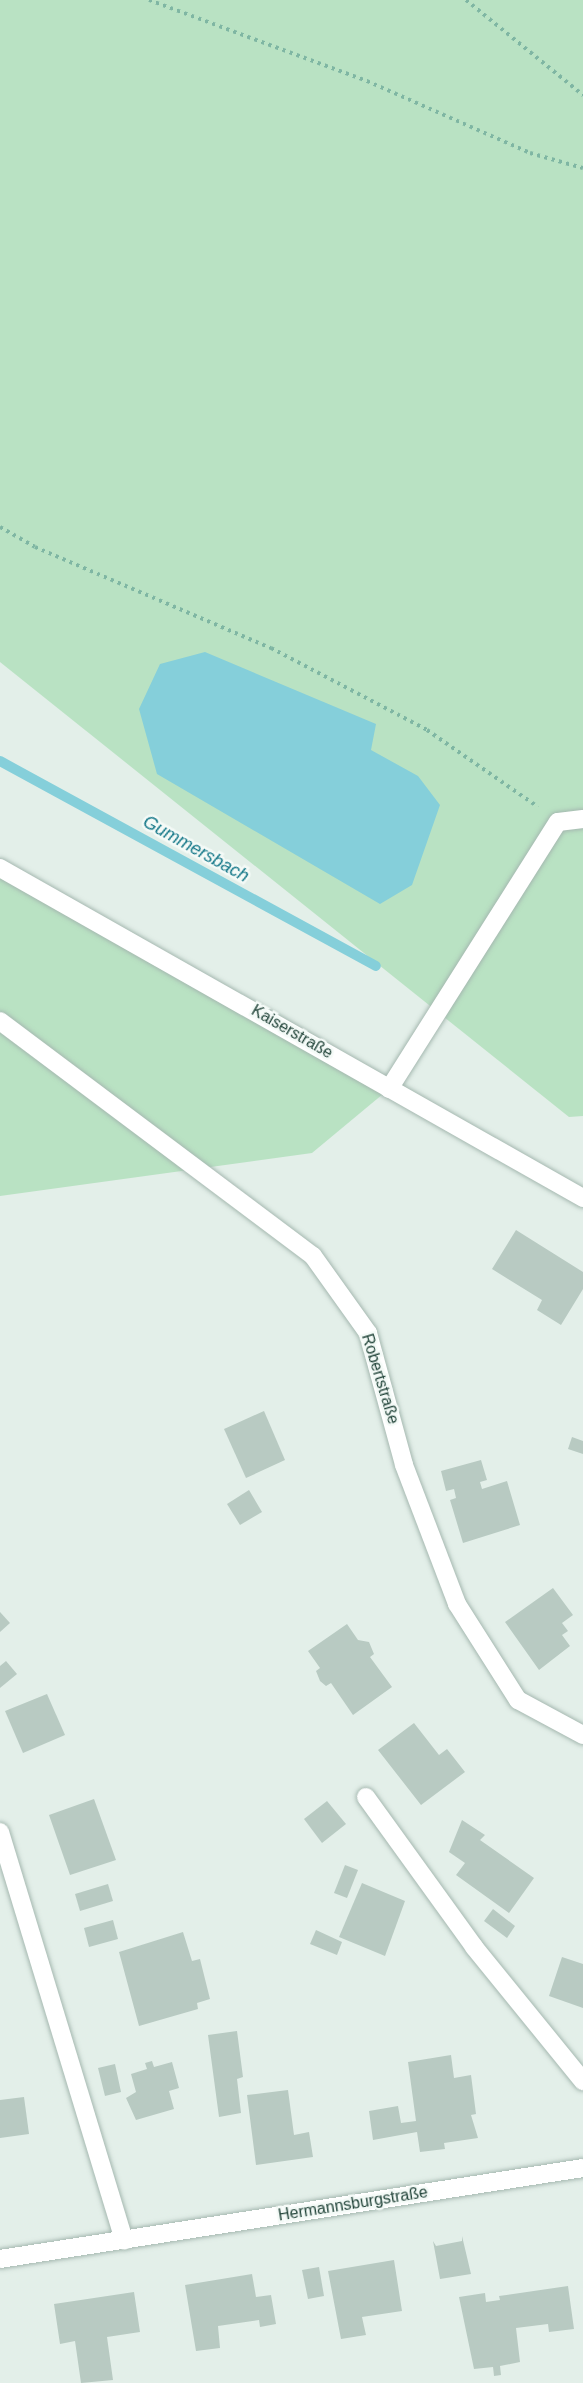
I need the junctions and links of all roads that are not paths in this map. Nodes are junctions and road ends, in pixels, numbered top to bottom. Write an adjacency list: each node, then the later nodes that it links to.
1 (583, 819): 4 (street)
2 (0, 868): 4 (street, Kaiserstraße)
3 (0, 1021): 6 (street, Robertstraße)
4 (389, 1089): 5 (street, Kaiserstraße)
5 (583, 1198)
6 (583, 1735)
7 (366, 1797): 9 (street)
8 (0, 1833): 11 (street)
9 (583, 2081)
10 (583, 2168): 11 (street, Hermannsburgstraße)
11 (124, 2241): 12 (street, Hermannsburgstraße)
12 (0, 2259)

